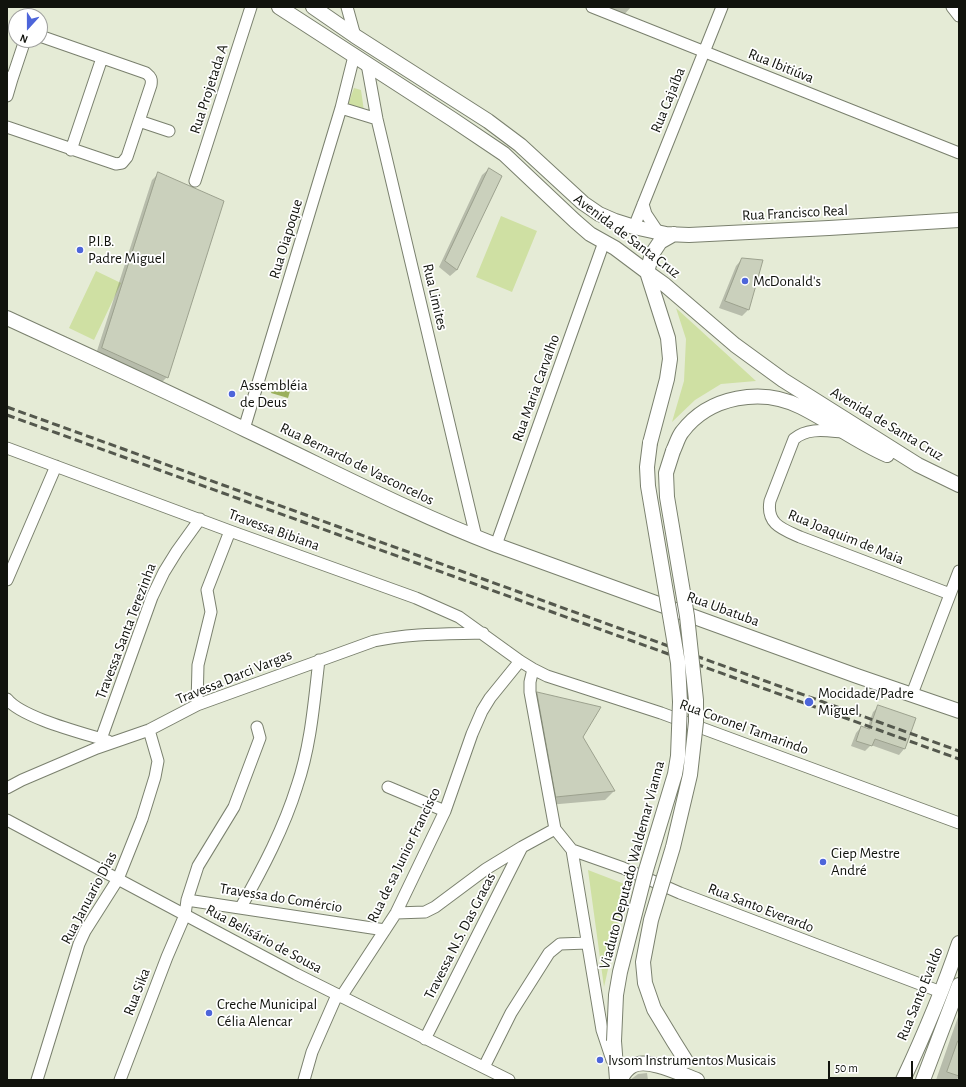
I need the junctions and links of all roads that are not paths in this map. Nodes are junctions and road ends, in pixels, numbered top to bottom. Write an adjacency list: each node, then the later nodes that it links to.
1 (251, 7): 25 (street, Rua Projetada A)
2 (279, 7): 13 (main road, Avenida de Santa Cruz)
3 (313, 7): 9 (main road, Avenida de Santa Cruz)
4 (347, 7): 9 (street)
5 (592, 7): 12 (street, Rua Ibitiúva)
6 (722, 7): 12 (street, Rua Cajaíba)
7 (952, 7): 8 (street)
8 (959, 16)
9 (355, 36): 28 (main road, Avenida de Santa Cruz)
10 (48, 39): 14 (street)
11 (22, 48): 16 (street)
12 (704, 52): 24 (street, Rua Ibitiúva); 26 (street, Rua Cajaíba)
13 (354, 56): 15 (main road, Avenida de Santa Cruz); 18 (street, Rua Oiapoque)
14 (102, 58): 20 (street); 23 (street)
15 (367, 64): 19 (street, Rua Limites); 31 (main road, Avenida de Santa Cruz)
16 (10, 78): 17 (street)
17 (7, 96)
18 (341, 108): 19 (street); 34 (street, Rua Oiapoque)
19 (377, 118): 42 (street, Rua Limites)
20 (139, 121): 22 (street); 23 (street)
21 (7, 127): 23 (street)
22 (169, 131)
23 (71, 150)
24 (959, 153)
25 (195, 181)
26 (643, 204): 28 (street, Rua Cajaíba); 29 (street)
27 (959, 220): 30 (main road, Rua Francisco Real)
28 (634, 226): 29 (main road, Rua Francisco Real)
29 (658, 232): 30 (main road, Rua Francisco Real)
30 (674, 234): 32 (main road)
31 (604, 242): 32 (main road, Avenida de Santa Cruz); 43 (street, Rua Maria Carvalho)
32 (648, 272): 37 (main road, Avenida de Santa Cruz); 80 (main road, Viaduto Deputado Waldemar Vianna, bridge)
33 (7, 318): 34 (main road, Rua Bernardo de Vasconcelos)
34 (244, 429): 42 (main road, Rua Bernardo de Vasconcelos)
35 (843, 432): 37 (main road); 46 (street, Rua Joaquim de Maia); 88 (main road, bridge)
36 (7, 448): 38 (street, Travessa Bibiana)
37 (918, 465): 39 (main road, Avenida de Santa Cruz)
38 (56, 466): 40 (street, Travessa Bibiana); 45 (street)
39 (959, 484)
40 (200, 519): 41 (street, Travessa Bibiana); 57 (street, Travessa Santa Terezinha)
41 (230, 531): 47 (street, Travessa Bibiana); 53 (street)
42 (476, 537): 43 (main road, Rua Ubatuba)
43 (496, 545): 51 (main road, Rua Ubatuba)
44 (959, 572): 46 (street)
45 (7, 580)
46 (950, 594): 51 (street)
47 (483, 633): 48 (street, Travessa Darci Vargas); 49 (street, Travessa Bibiana)
48 (319, 660): 53 (street, Travessa Darci Vargas); 69 (street)
49 (520, 661): 50 (street, Rua Coronel Tamarindo); 61 (street, Rua de sa Junior Francisco)
50 (533, 670): 63 (street, Rua Coronel Tamarindo); 64 (street)
51 (912, 694): 54 (main road, Rua Ubatuba)
52 (7, 699): 57 (street)
53 (197, 705): 56 (street, Travessa Darci Vargas)
54 (959, 711)
55 (257, 727): 68 (street)
56 (149, 730): 58 (street, Travessa Darci Vargas); 67 (street, Rua Januario Dias)
57 (101, 739): 58 (street)
58 (114, 743): 60 (street, Travessa Darci Vargas)
59 (388, 787): 61 (street)
60 (7, 788)
61 (445, 811): 70 (street, Rua de sa Junior Francisco)
62 (7, 820): 67 (street, Rua Belisário de Sousa)
63 (959, 823)
64 (555, 829): 65 (street); 66 (street)
65 (522, 847): 70 (street); 78 (street, Travessa N.S. Das Gracas)
66 (572, 850): 73 (street); 76 (street, Rua Santo Everardo)
67 (118, 879): 71 (street, Rua Belisário de Sousa); 82 (street, Rua Januario Dias)
68 (187, 900): 69 (street, Travessa do Comércio); 71 (street)
69 (241, 907): 72 (street, Travessa do Comércio)
70 (396, 913): 72 (street, Rua de sa Junior Francisco)
71 (185, 915): 77 (street, Rua Belisário de Sousa); 83 (street, Rua Sika)
72 (385, 930): 77 (street, Rua de sa Junior Francisco)
73 (587, 943): 79 (street); 80 (street)
74 (959, 943): 76 (main road, Rua Santo Evaldo)
75 (959, 985): 90 (main road)
76 (941, 992): 89 (main road, Rua Santo Evaldo)
77 (339, 996): 78 (street, Rua Belisário de Sousa); 84 (street, Rua de sa Junior Francisco)
78 (425, 1039): 79 (street, Rua Belisário de Sousa)
79 (484, 1067): 81 (street, Rua Belisário de Sousa)
80 (616, 1073)
81 (492, 1077): 85 (street, Rua Belisário de Sousa)
82 (37, 1080)
83 (120, 1080)
84 (304, 1080)
85 (509, 1080)
86 (620, 1080): 87 (main road)
87 (697, 1080)
88 (701, 1080)
89 (903, 1080)
90 (923, 1080)

